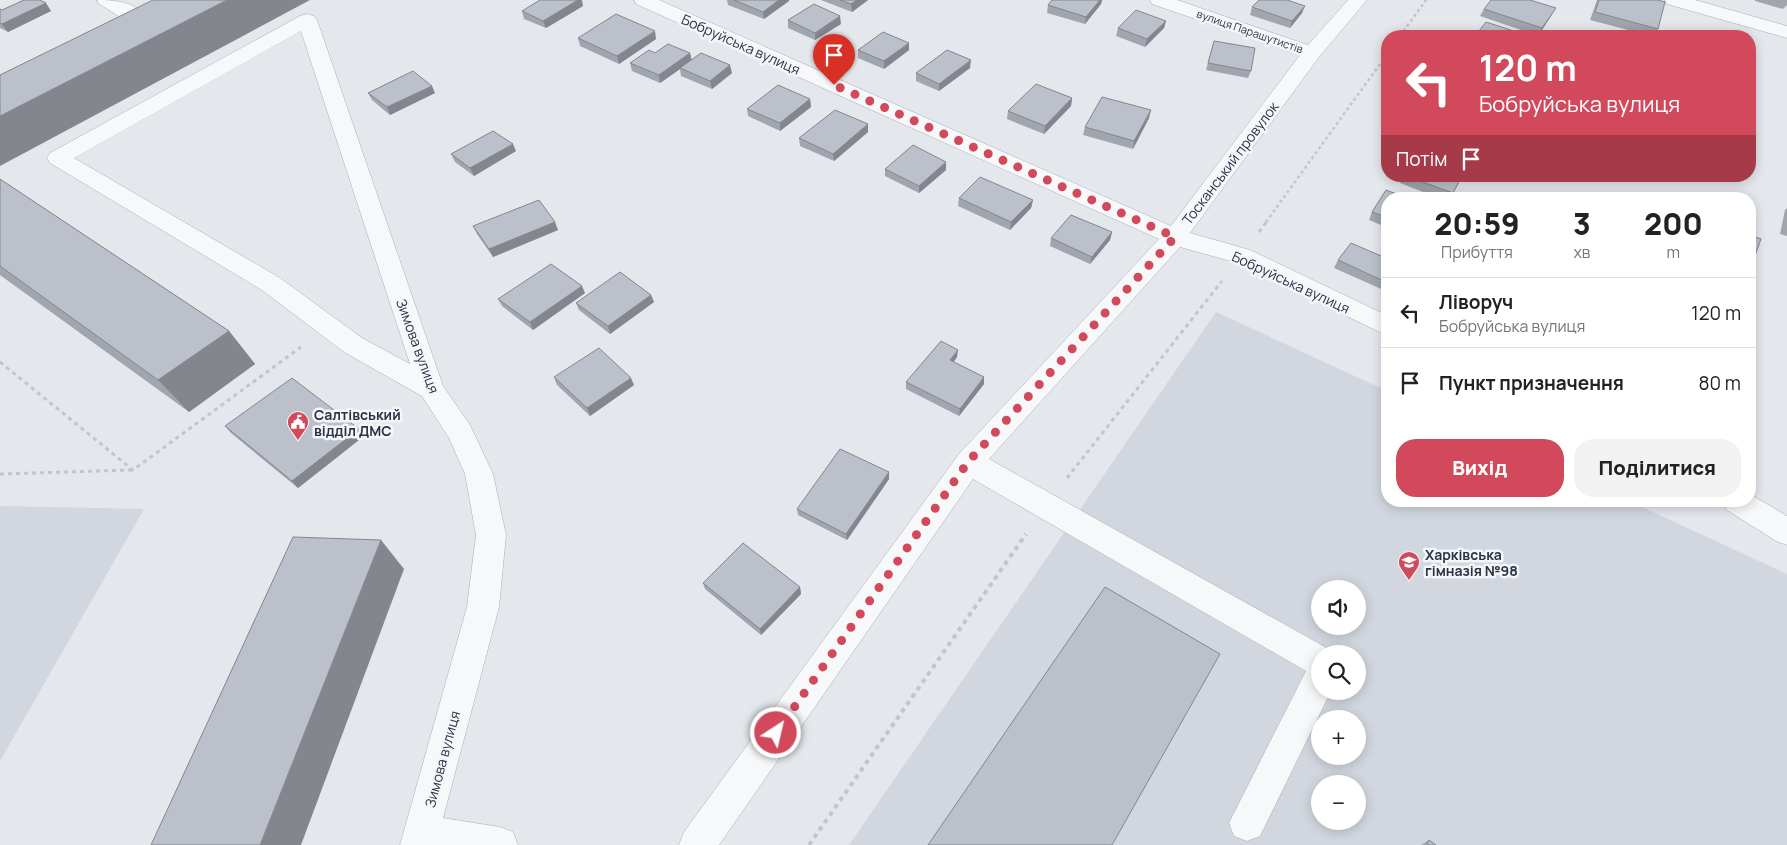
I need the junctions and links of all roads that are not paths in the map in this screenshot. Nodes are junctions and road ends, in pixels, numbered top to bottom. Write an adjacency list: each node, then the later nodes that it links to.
1 (106, 0): 6 (street)
2 (643, 0): 9 (street, Бобруйська вулиця)
3 (1158, 0): 8 (street, вулиця Парашутистів)
4 (1358, 0): 8 (street, Тосканський провулок)
5 (1674, 0): 7 (street)
6 (135, 17)
7 (1787, 32)
8 (1312, 53): 9 (street, Тосканський провулок)
9 (1175, 237): 10 (street, Бобруйська вулиця); 12 (street, Тосканський провулок)
10 (1381, 324)
11 (431, 389): 11 (street, Зимова вулиця); 18 (street, Зимова вулиця)
12 (968, 462): 15 (street); 20 (street, Тосканський провулок)
13 (1747, 507): 14 (street)
14 (1787, 532)
15 (1311, 657)
16 (1311, 696): 17 (street)
17 (1247, 823)
18 (420, 839): 19 (street)
19 (500, 845)
20 (697, 845)

